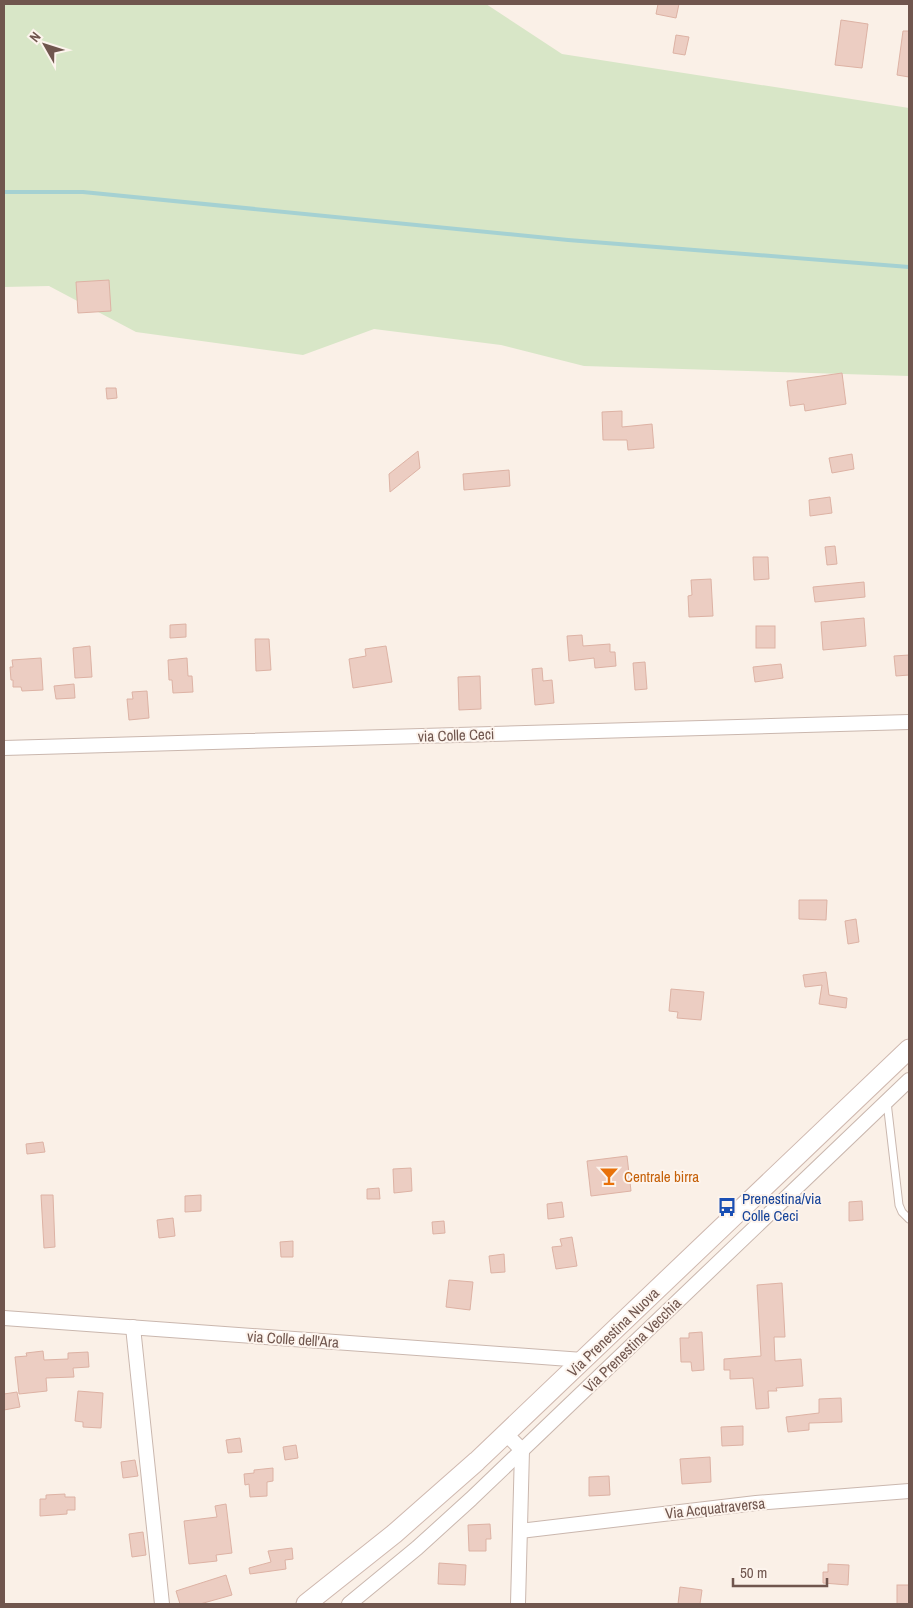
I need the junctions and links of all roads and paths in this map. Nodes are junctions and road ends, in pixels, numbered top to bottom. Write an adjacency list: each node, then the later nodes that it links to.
1 (909, 722): 2 (street, via Colle Ceci)
2 (4, 748)
3 (909, 1049): 9 (main road, Via Prenestina Nuova)
4 (909, 1080): 5 (street, Via Prenestina Vecchia)
5 (887, 1101): 6 (lane); 11 (street, Via Prenestina Vecchia)
6 (909, 1219)
7 (4, 1318): 8 (street, via Colle dell'Ara)
8 (133, 1327): 9 (street, via Colle dell'Ara); 14 (street)
9 (583, 1360): 10 (main road, Via Prenestina Nuova)
10 (506, 1434): 11 (street); 15 (main road, Via Prenestina Nuova)
11 (522, 1450): 13 (street); 16 (street, Via Prenestina Vecchia)
12 (909, 1491): 13 (street, Via Acquatraversa)
13 (520, 1530): 17 (street)
14 (162, 1604)
15 (306, 1604)
16 (349, 1604)
17 (518, 1604)

